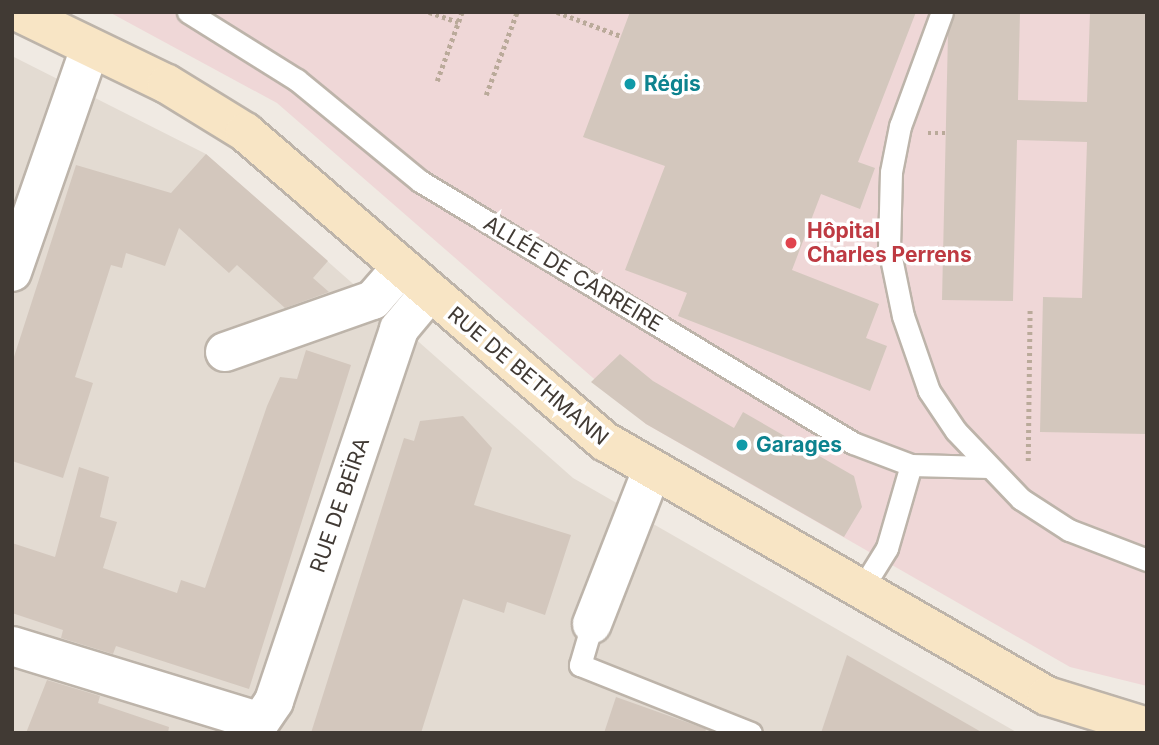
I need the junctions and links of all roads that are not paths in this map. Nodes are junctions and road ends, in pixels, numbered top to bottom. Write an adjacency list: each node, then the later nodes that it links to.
1 (18, 12): 4 (street, RUE DE BETHMANN)
2 (188, 12): 9 (lane, ALLÉE DE CARREIRE)
3 (943, 12): 10 (lane)
4 (90, 48): 5 (street, RUE DE BETHMANN); 6 (street)
5 (400, 269): 7 (street, RUE DE BETHMANN); 8 (street)
6 (12, 272)
7 (429, 293): 11 (street, RUE DE BETHMANN); 15 (street, RUE DE BEÏRA)
8 (225, 352)
9 (911, 465): 10 (lane, ALLÉE DE CARREIRE); 13 (lane)
10 (989, 467): 12 (lane)
11 (652, 470): 13 (street, RUE DE BETHMANN); 14 (street)
12 (1147, 560)
13 (861, 590): 16 (street, RUE DE BETHMANN)
14 (592, 624): 17 (lane)
15 (12, 646)
16 (1147, 727)
17 (751, 733)

